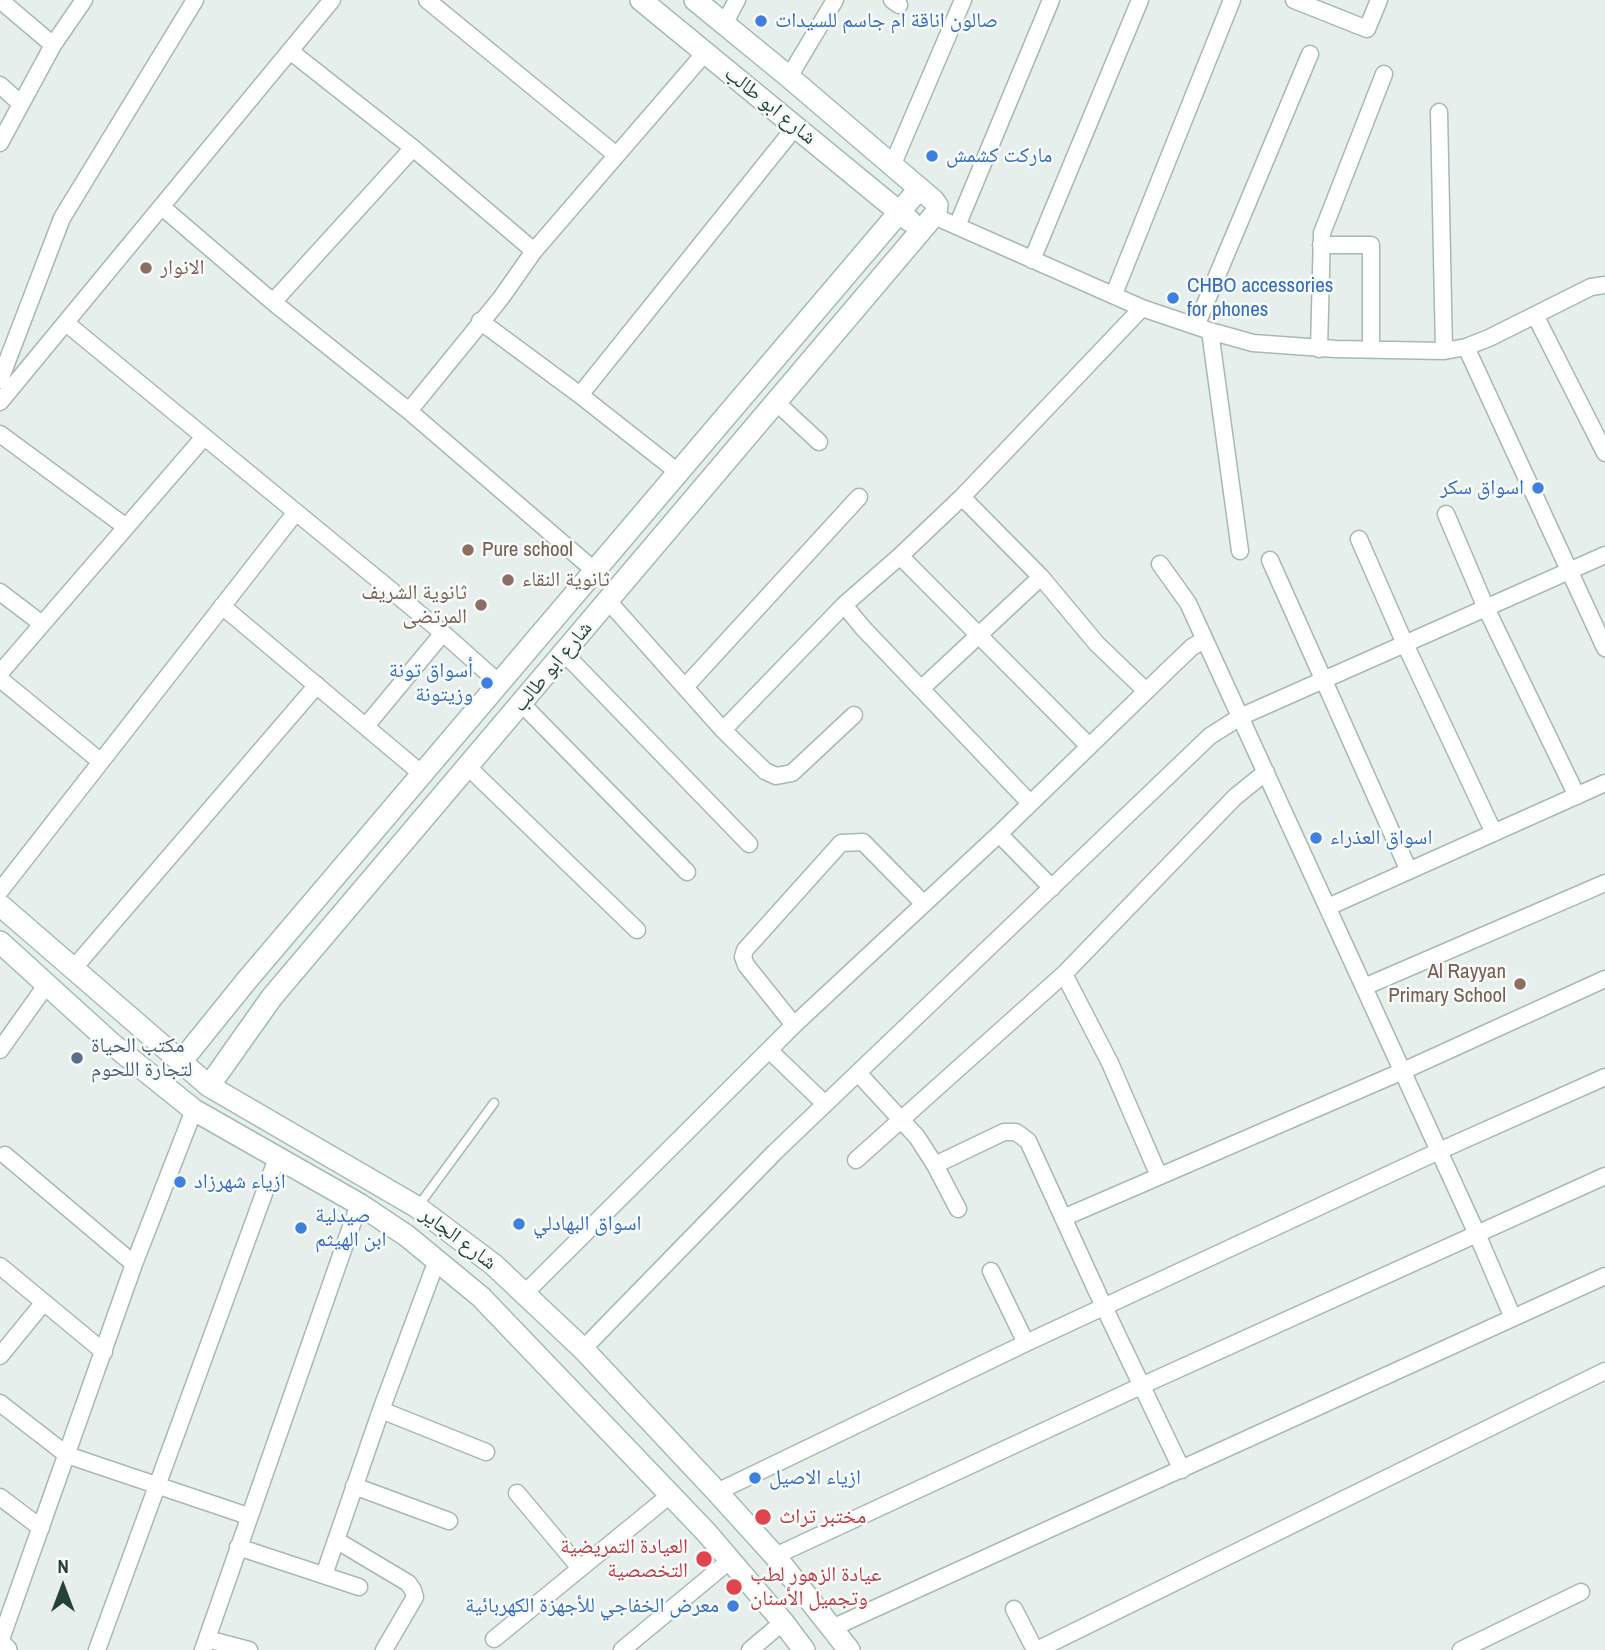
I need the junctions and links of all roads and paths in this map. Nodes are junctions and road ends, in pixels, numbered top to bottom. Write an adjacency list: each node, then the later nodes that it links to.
1 (1, 0): 17 (street)
2 (84, 0): 17 (street)
3 (195, 0): 53 (street)
4 (332, 0): 18 (street)
5 (427, 0): 29 (street)
6 (641, 0): 19 (street, شارع ابو طالب)
7 (695, 0): 16 (street, شارع ابو طالب)
8 (737, 0): 16 (street)
9 (835, 0): 22 (street)
10 (963, 0): 30 (street)
11 (1051, 0): 35 (street)
12 (1140, 0): 38 (street)
13 (1231, 0): 40 (street)
14 (1379, 0): 15 (street)
15 (1303, 2)
16 (724, 23): 22 (street, شارع ابو طالب)
17 (53, 46): 24 (street)
18 (290, 51): 28 (street); 32 (street)
19 (704, 54): 26 (street, شارع ابو طالب); 29 (street)
20 (1310, 54): 46 (street)
21 (1384, 74): 36 (street)
22 (789, 77): 30 (street, شارع ابو طالب)
23 (0, 85): 24 (street)
24 (21, 104): 27 (street)
25 (1439, 112): 51 (street)
26 (796, 126): 33 (street, شارع ابو طالب); 54 (street)
27 (0, 143)
28 (413, 148): 37 (street); 41 (street)
29 (615, 154): 37 (street)
30 (892, 166): 31 (street, شارع ابو طالب)
31 (919, 188): 33 (street, شارع ابو طالب); 34 (street, شارع ابو طالب)
32 (162, 206): 41 (street); 45 (street)
33 (900, 212): 34 (street); 47 (street, شارع ابو طالب)
34 (928, 224): 35 (street); 52 (street, شارع ابو طالب)
35 (957, 226): 38 (street)
36 (1321, 245): 49 (street); 50 (street)
37 (534, 251): 44 (street)
38 (1032, 260): 40 (street)
39 (1605, 285): 43 (street)
40 (1114, 294): 42 (street)
41 (273, 302): 57 (street)
42 (1142, 308): 46 (street); 64 (street)
43 (1535, 315): 48 (street); 61 (street)
44 (480, 321): 54 (street); 57 (street)
45 (65, 323): 55 (street); 59 (street)
46 (1203, 329): 49 (street); 69 (street)
47 (796, 333): 52 (street); 75 (street, شارع ابو طالب)
48 (1466, 347): 51 (street); 74 (street)
49 (1319, 349): 50 (street)
50 (1371, 349): 51 (street)
51 (1444, 351)
52 (820, 352): 56 (street, شارع ابو طالب)
53 (0, 380)
54 (580, 395): 62 (street)
55 (0, 402)
56 (777, 403): 60 (street); 78 (street, شارع ابو طالب)
57 (409, 411): 75 (street)
58 (0, 434): 67 (street)
59 (204, 436): 65 (street); 67 (street)
60 (819, 442)
61 (1605, 453)
62 (674, 469)
63 (859, 496): 94 (street)
64 (962, 496): 71 (street); 76 (street)
65 (296, 512): 79 (street); 83 (street)
66 (1446, 514): 81 (street)
67 (126, 527): 82 (street)
68 (1359, 539): 86 (street)
69 (1240, 551)
70 (1605, 555): 74 (street)
71 (901, 556): 80 (street); 84 (street)
72 (1270, 560): 91 (street)
73 (1160, 564): 85 (street)
74 (1570, 570): 81 (street); 87 (street)
75 (595, 571): 92 (street, شارع ابو طالب)
76 (1041, 577): 84 (street); 96 (street)
77 (0, 592): 82 (street)
78 (609, 601): 88 (street, شارع ابو طالب); 94 (street)
79 (222, 606): 93 (street); 103 (street)
80 (844, 606): 95 (street); 101 (street)
81 (1486, 608): 86 (street); 108 (street)
82 (42, 624): 89 (street)
83 (443, 633): 92 (street); 100 (street)
84 (979, 635): 95 (street); 102 (street)
85 (1204, 640): 96 (street); 99 (street)
86 (1405, 644): 91 (street); 110 (street)
87 (1605, 648)
88 (565, 654): 97 (street, شارع ابو طالب); 112 (street)
89 (0, 673)
90 (0, 679): 103 (street)
91 (1323, 680): 99 (street); 113 (street)
92 (499, 683): 106 (street, شارع ابو طالب)
93 (317, 685): 100 (street); 123 (street)
94 (685, 687): 101 (street)
95 (921, 689): 109 (street)
96 (1146, 691): 102 (street)
97 (522, 704): 104 (street, شارع ابو طالب); 114 (street)
98 (854, 715): 101 (street)
99 (1240, 717): 105 (street); 116 (street)
100 (366, 726): 106 (street)
101 (723, 730)
102 (1089, 746): 109 (street)
103 (100, 761): 117 (street)
104 (468, 767): 121 (street); 129 (street, شارع ابو طالب)
105 (1266, 772): 120 (street); 124 (street)
106 (422, 774): 126 (street, شارع ابو طالب)
107 (1605, 783): 108 (street)
108 (1577, 796): 110 (street)
109 (1030, 803): 111 (street)
110 (1494, 833): 113 (street)
111 (999, 834): 116 (street); 118 (street)
112 (749, 844)
113 (1409, 871): 120 (street)
114 (687, 872)
115 (1605, 883): 128 (street)
116 (1052, 888): 135 (street)
117 (0, 891)
118 (924, 904): 130 (street); 130 (street)
119 (0, 905): 123 (street, شارع الجاير)
120 (1328, 907): 128 (street)
121 (638, 930)
122 (0, 942): 127 (street, شارع الجاير)
123 (73, 969): 133 (street, شارع الجاير)
124 (1064, 974): 141 (street); 147 (street)
125 (1605, 979): 134 (street)
126 (247, 980): 129 (street); 133 (street, شارع ابو طالب)
127 (47, 984): 131 (street); 140 (street, شارع الجاير)
128 (1364, 987): 134 (street)
129 (272, 997): 137 (street, شارع ابو طالب)
130 (794, 1026): 132 (street)
131 (0, 1049)
132 (769, 1050): 139 (street); 159 (street)
133 (180, 1063): 137 (street, شارع الجاير)
134 (1403, 1071): 142 (street); 147 (street)
135 (858, 1073): 139 (street); 141 (street)
136 (1605, 1077): 142 (street)
137 (209, 1086): 150 (street, شارع الجاير)
138 (494, 1103): 150 (lane)
139 (825, 1104): 164 (street)
140 (194, 1110): 144 (street, شارع الجاير); 155 (street)
141 (902, 1120): 145 (street); 146 (street)
142 (1440, 1151): 153 (street); 161 (street)
143 (5, 1155): 155 (street)
144 (276, 1158): 149 (street, شارع الجاير); 175 (street)
145 (856, 1160)
146 (935, 1165): 151 (street); 152 (street)
147 (1159, 1176): 152 (street)
148 (1605, 1177): 153 (street)
149 (359, 1204): 154 (street, شارع الجاير); 181 (street)
150 (417, 1207): 159 (street, شارع الجاير)
151 (958, 1209)
152 (1063, 1218): 161 (street)
153 (1478, 1234): 162 (street); 169 (street)
154 (437, 1261): 168 (street, شارع الجاير); 171 (street)
155 (134, 1264): 165 (street)
156 (0, 1266): 160 (street)
157 (991, 1271): 163 (street)
158 (1605, 1276): 162 (street)
159 (525, 1293): 164 (street, شارع الجاير)
160 (44, 1302): 165 (street); 166 (street)
161 (1104, 1307): 163 (street); 169 (street)
162 (1513, 1318): 174 (street)
163 (1026, 1343): 177 (street)
164 (583, 1349): 168 (street); 177 (street, شارع الجاير)
165 (104, 1352): 173 (street)
166 (0, 1356)
167 (1605, 1371): 198 (street)
168 (555, 1373): 179 (street, شارع الجاير)
169 (1141, 1386): 174 (street); 186 (street)
170 (0, 1402): 173 (street)
171 (381, 1409): 172 (street); 176 (street)
172 (486, 1452)
173 (67, 1455): 175 (street); 183 (street)
174 (1182, 1469): 194 (street)
175 (155, 1486): 181 (street); 200 (street)
176 (354, 1486): 182 (street); 184 (street)
177 (718, 1492): 186 (street, شارع الجاير)
178 (517, 1493): 188 (street)
179 (670, 1495): 187 (street, شارع الجاير); 188 (street)
180 (0, 1497): 183 (street)
181 (248, 1516): 185 (street)
182 (449, 1521)
183 (41, 1528): 196 (street)
184 (336, 1540): 189 (street); 202 (street)
185 (238, 1547): 189 (street); 197 (street)
186 (775, 1556): 194 (street, شارع الجاير)
187 (729, 1561): 193 (street, شارع الجاير); 203 (street)
188 (580, 1568): 195 (street)
189 (324, 1575): 190 (street)
190 (359, 1587)
191 (1581, 1592): 207 (street)
192 (1014, 1609): 198 (street)
193 (783, 1622): 204 (street); 205 (street, شارع الجاير)
194 (832, 1628): 206 (street, شارع الجاير)
195 (494, 1639)
196 (0, 1643): 199 (street)
197 (205, 1645): 201 (street)
198 (1040, 1649)
199 (6, 1650)
200 (97, 1650)
201 (249, 1650)
202 (384, 1650)
203 (622, 1650)
204 (750, 1650)
205 (804, 1650)
206 (849, 1650)
207 (1461, 1650)

